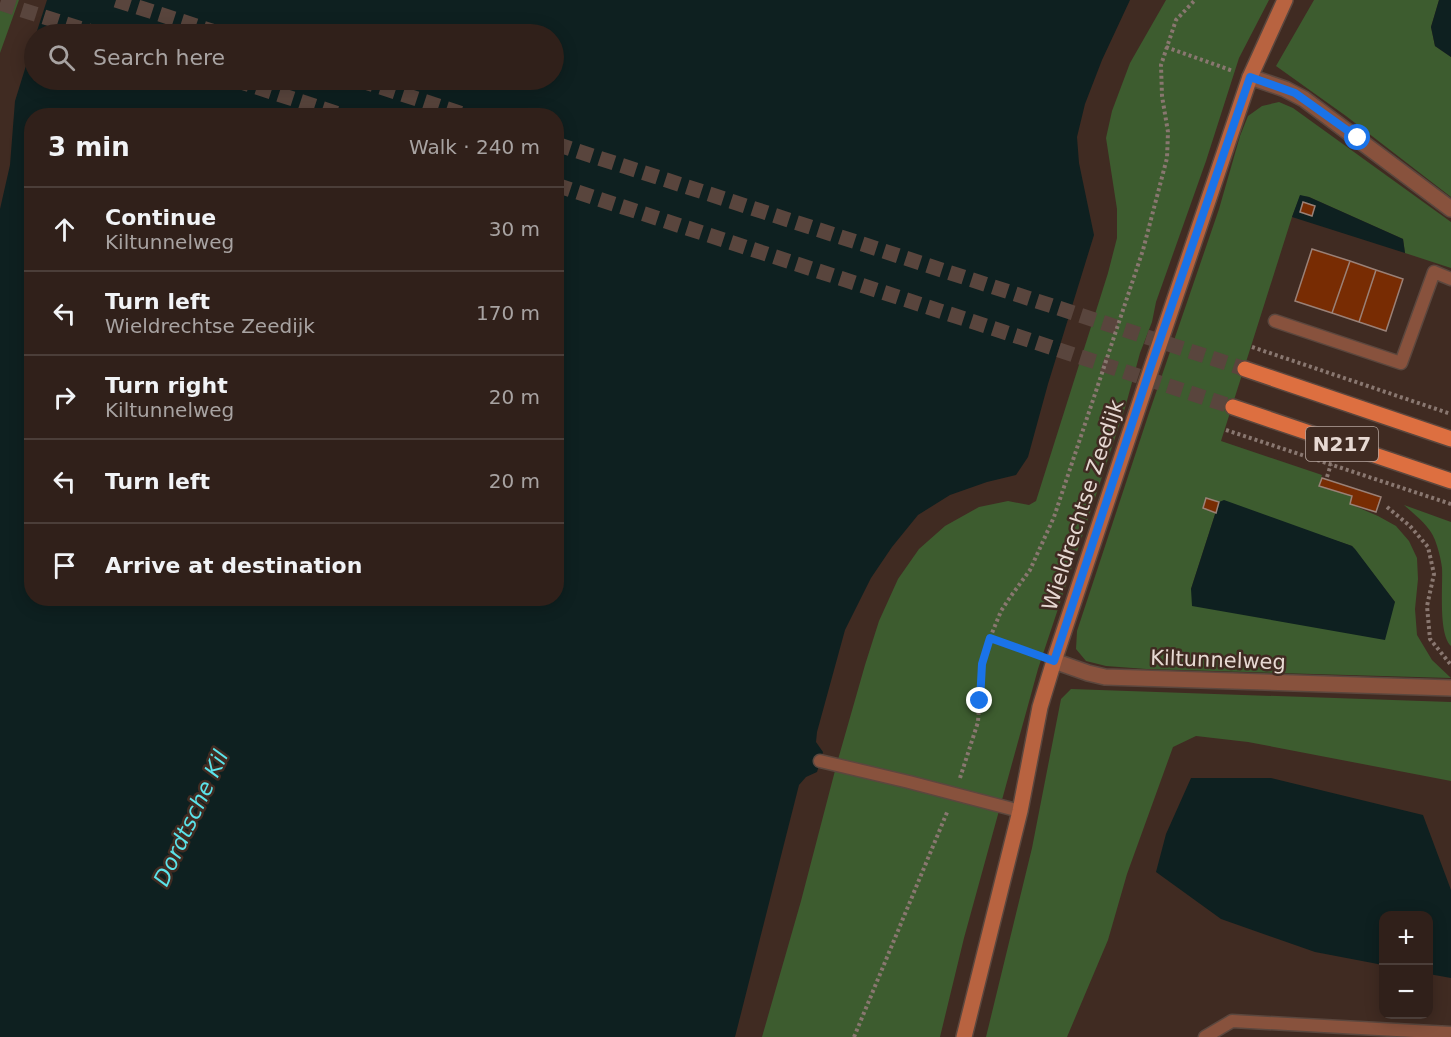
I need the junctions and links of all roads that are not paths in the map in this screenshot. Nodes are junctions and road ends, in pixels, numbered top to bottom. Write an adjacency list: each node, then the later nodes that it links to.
1 (1285, 0): 2 (street, Wieldrechtse Zeedijk)
2 (1250, 77): 3 (street); 10 (street, Wieldrechtse Zeedijk)
3 (1451, 209)
4 (1451, 279): 5 (lane)
5 (1275, 321)
6 (1245, 369): 8 (main road, N217)
7 (1233, 407): 9 (main road, N217)
8 (1451, 439)
9 (1451, 481)
10 (1054, 661): 11 (street, Kiltunnelweg); 13 (street, Wieldrechtse Zeedijk)
11 (1451, 688)
12 (820, 761): 13 (lane)
13 (1020, 811): 15 (street, Wieldrechtse Zeedijk)
14 (1451, 1033): 16 (lane)
15 (964, 1037)
16 (1205, 1037)

